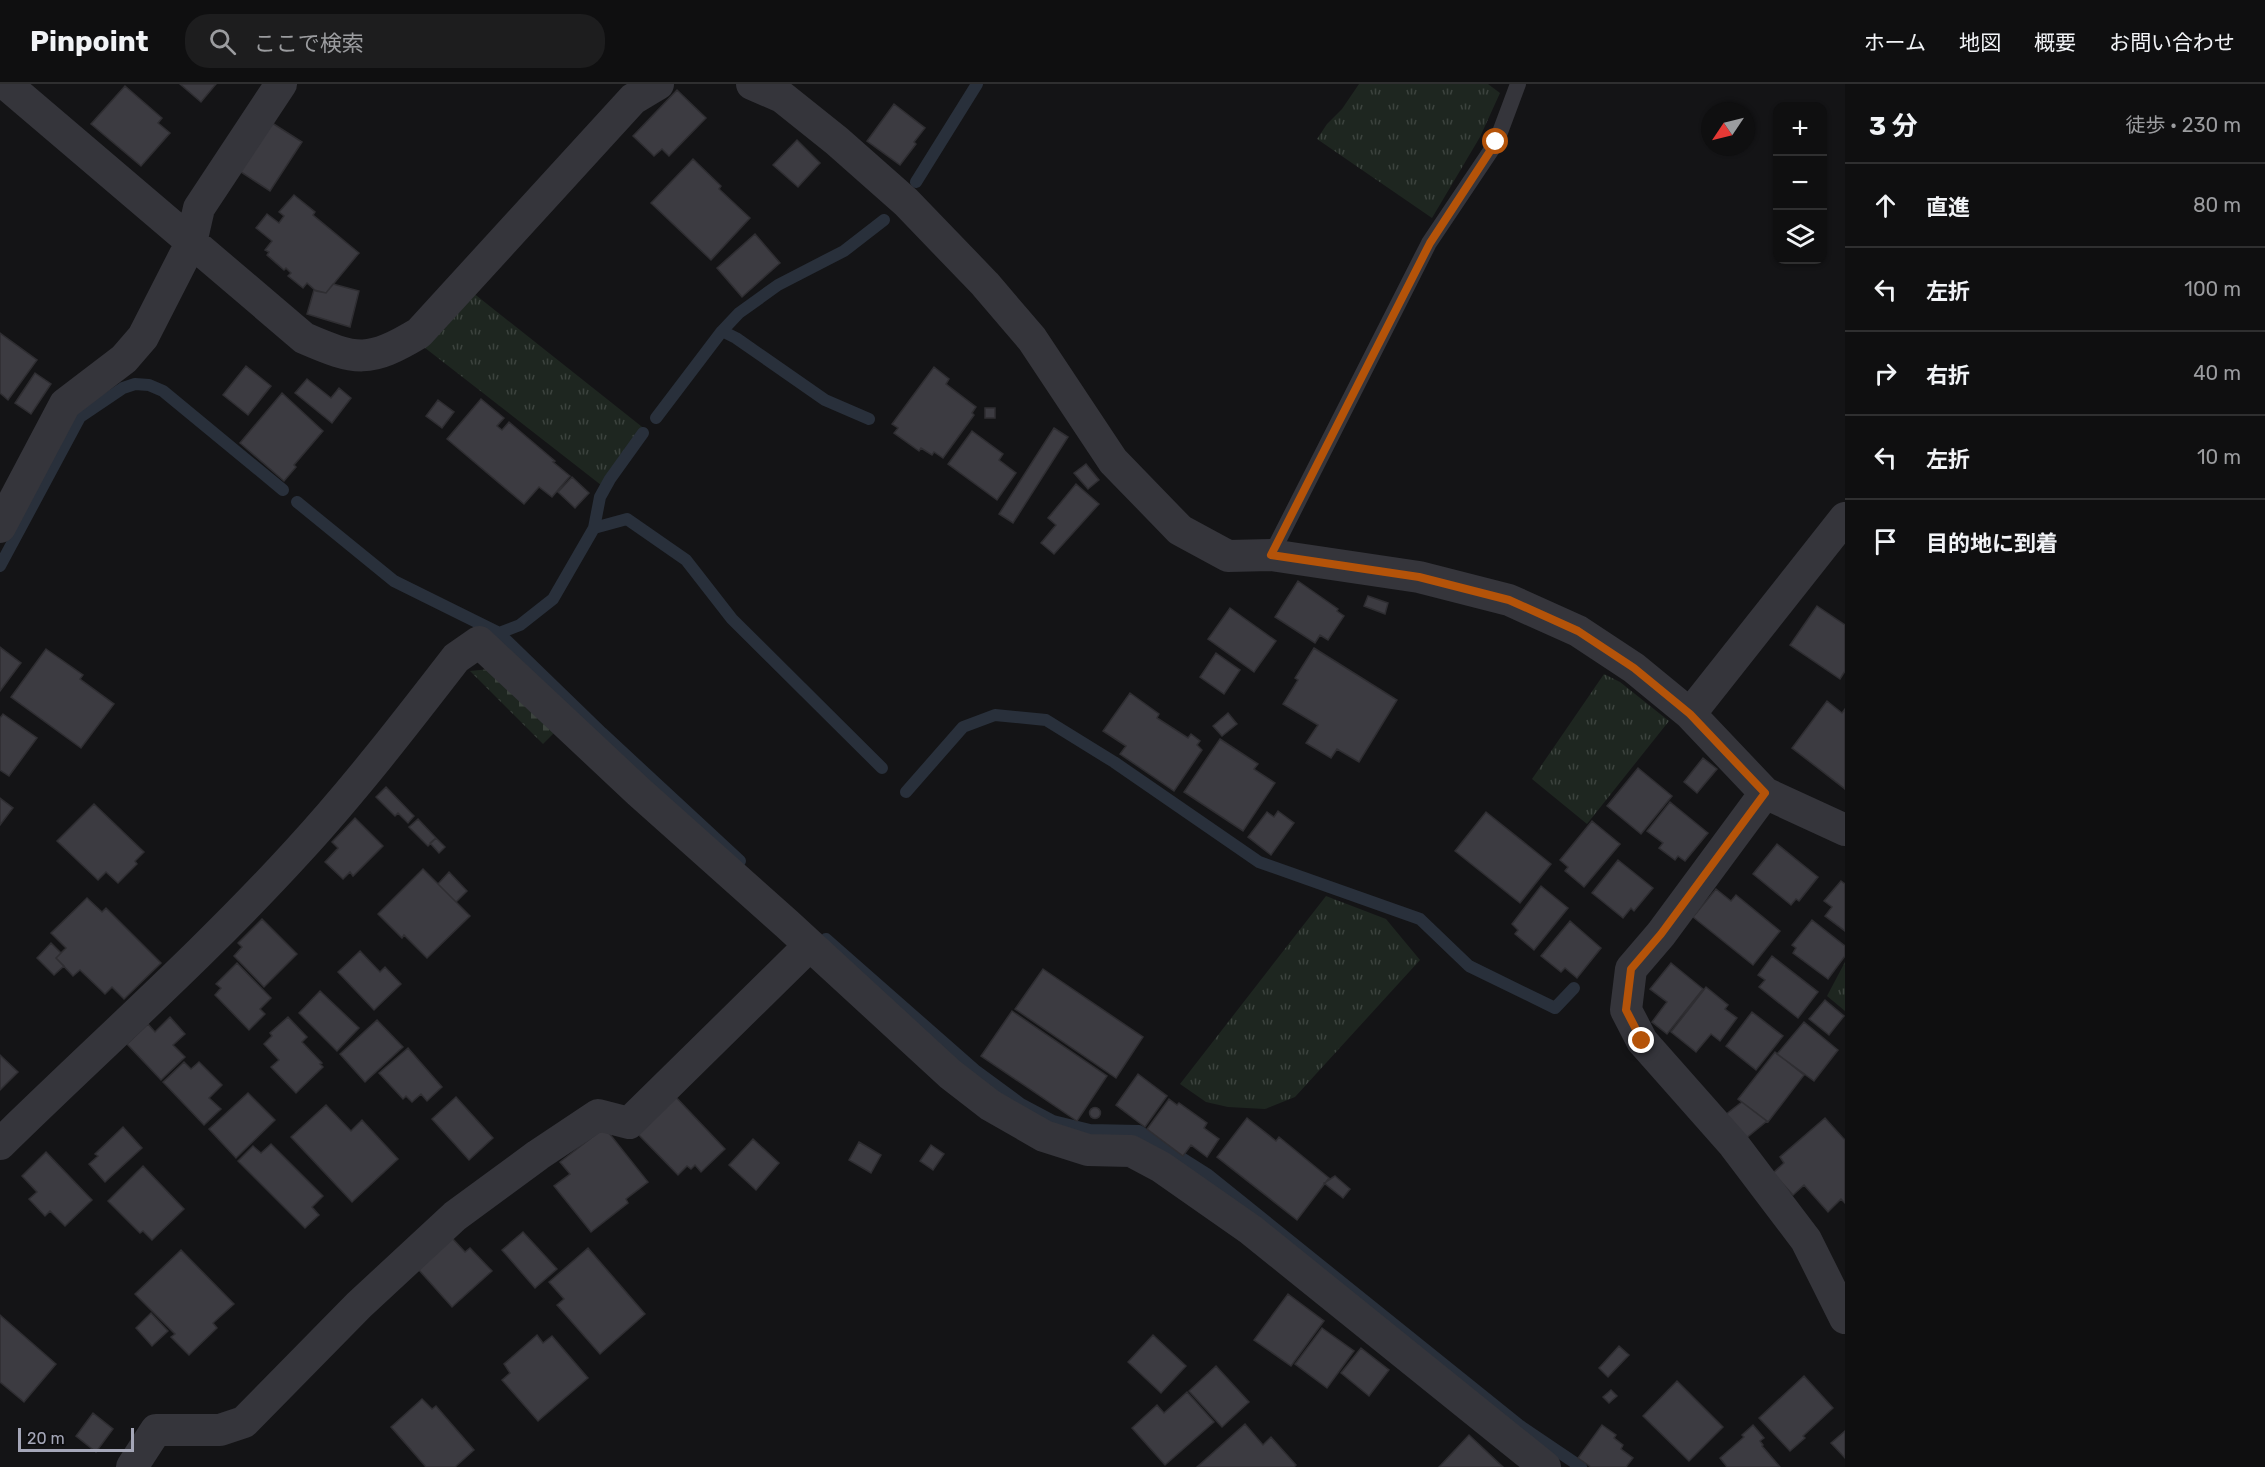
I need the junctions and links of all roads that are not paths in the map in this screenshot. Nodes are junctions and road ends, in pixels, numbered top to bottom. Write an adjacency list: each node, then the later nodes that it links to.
1 (6, 84): 6 (street)
2 (281, 84): 6 (street)
3 (658, 84): 6 (street)
4 (753, 84): 9 (street)
5 (1518, 84): 9 (lane)
6 (191, 243): 8 (street)
7 (1845, 518): 10 (street)
8 (0, 527)
9 (1271, 555): 10 (street)
10 (1690, 714): 11 (street)
11 (1765, 793): 12 (street); 15 (street)
12 (1845, 830)
13 (810, 945): 14 (street); 16 (street); 17 (street)
14 (0, 1144)
15 (1845, 1318)
16 (132, 1467)
17 (1545, 1467)

